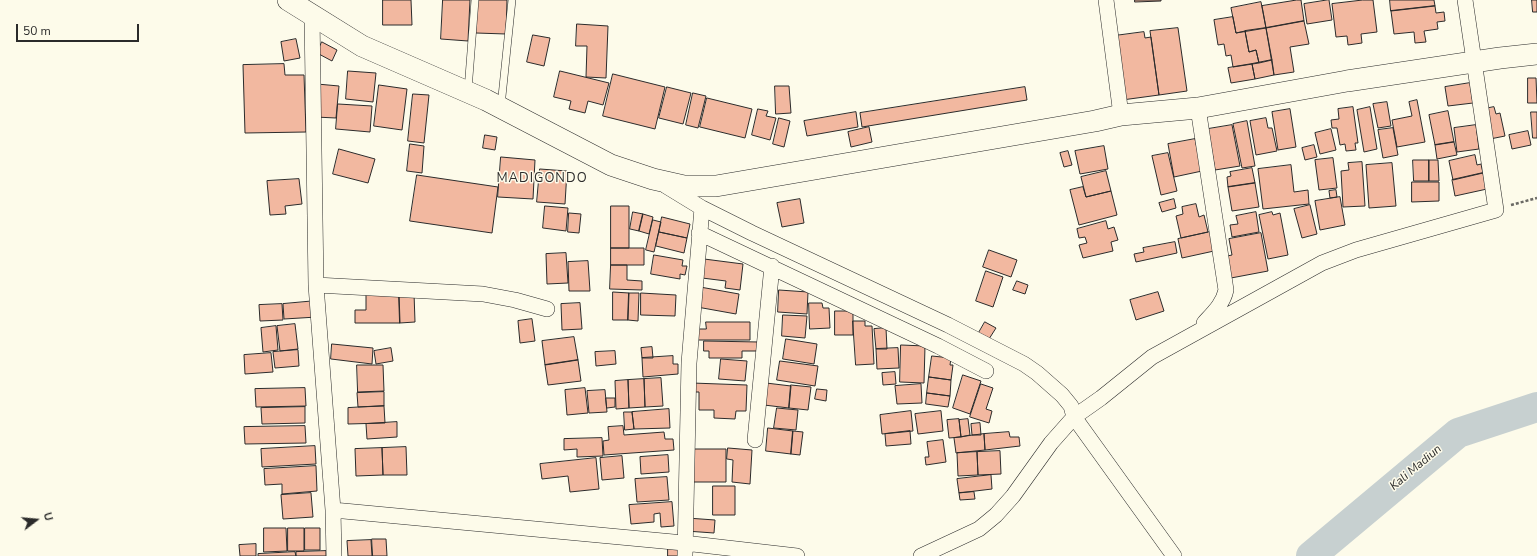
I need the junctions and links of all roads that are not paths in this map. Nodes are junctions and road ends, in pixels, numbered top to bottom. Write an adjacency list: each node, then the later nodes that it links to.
1 (288, 0): 6 (main road)
2 (475, 0): 9 (lane)
3 (512, 0): 10 (lane)
4 (1106, 0): 12 (street)
5 (1465, 0): 8 (street)
6 (312, 15): 9 (main road); 17 (street)
7 (1537, 54): 8 (main road)
8 (1473, 63): 11 (main road); 19 (street)
9 (468, 92): 10 (main road)
10 (501, 108): 13 (main road)
11 (1198, 108): 12 (main road); 19 (street)
12 (1121, 115): 13 (main road)
13 (653, 178): 14 (street)
14 (702, 208): 15 (street); 21 (street)
15 (699, 233): 16 (street); 24 (street)
16 (772, 266): 20 (street); 22 (street)
17 (316, 285): 18 (street); 23 (street)
18 (548, 309)
19 (1197, 331): 21 (street)
20 (986, 371)
21 (1074, 417): 27 (street); 28 (street)
22 (755, 440)
23 (333, 510): 24 (street); 25 (street)
24 (684, 549): 26 (street)
25 (334, 556)
26 (797, 556)
27 (921, 556)
28 (1174, 556)

